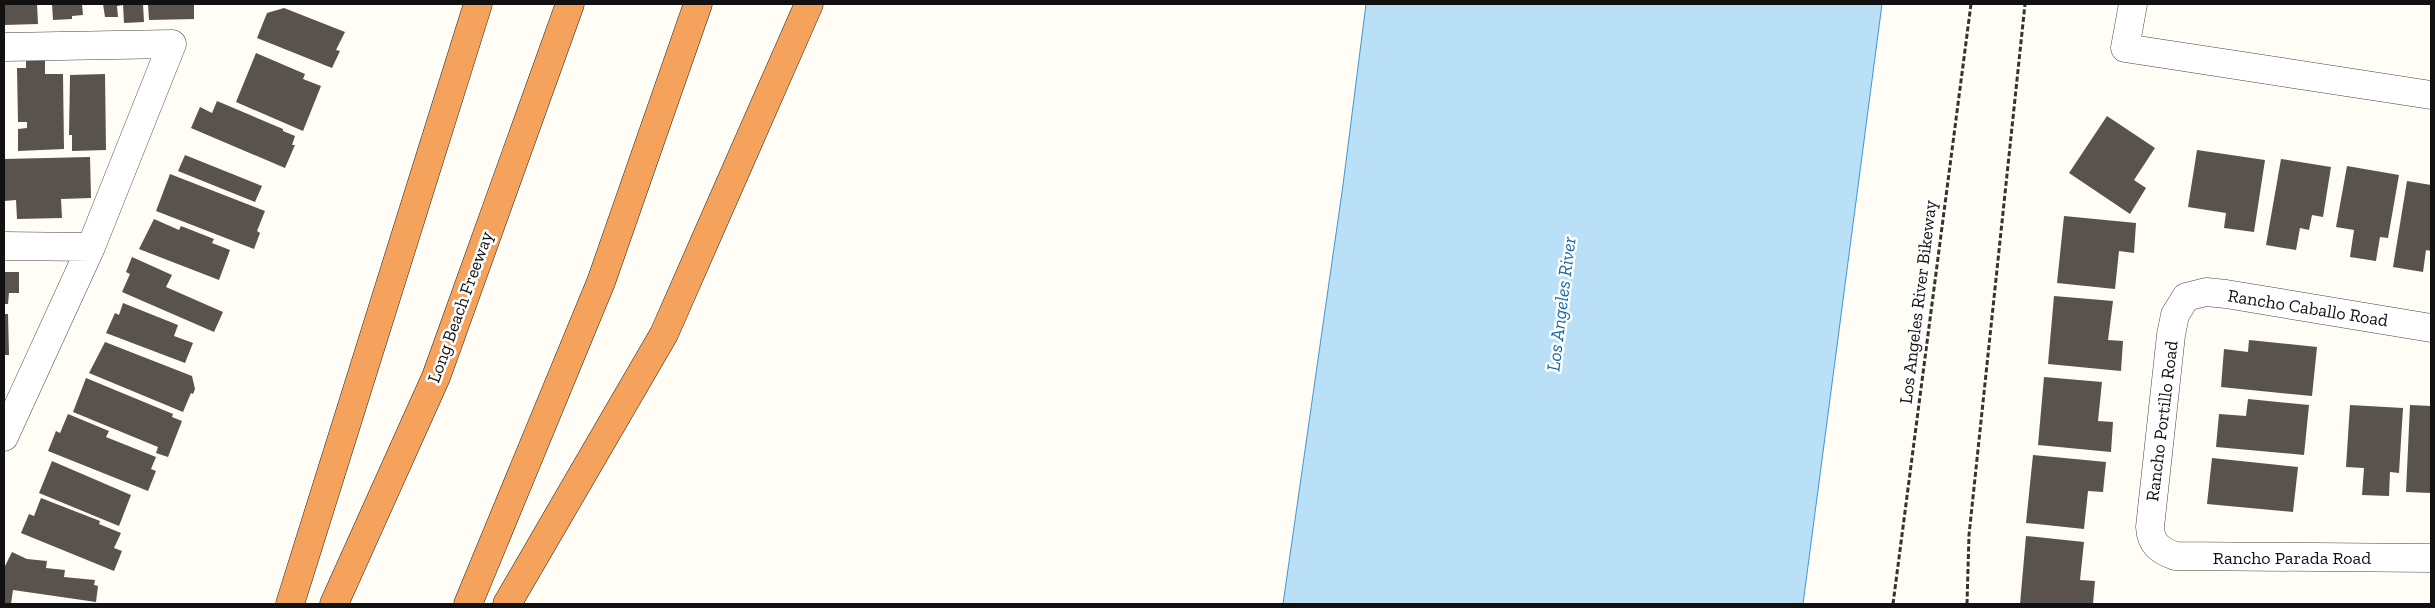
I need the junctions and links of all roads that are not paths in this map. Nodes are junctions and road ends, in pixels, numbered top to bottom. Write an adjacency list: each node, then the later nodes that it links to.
1 (478, 4): 15 (highway)
2 (570, 4): 16 (highway, Long Beach Freeway)
3 (698, 4): 17 (highway)
4 (809, 4): 18 (highway)
5 (2132, 4): 7 (street)
6 (4, 47): 9 (street)
7 (2431, 96)
8 (4, 246): 9 (street)
9 (91, 247): 12 (street)
10 (2186, 298): 11 (street, Rancho Caballo Road); 13 (street, Rancho Portillo Road)
11 (2431, 328)
12 (4, 437)
13 (2156, 546): 14 (street, Rancho Parada Road)
14 (2431, 558)
15 (290, 604)
16 (334, 604)
17 (468, 604)
18 (507, 604)

